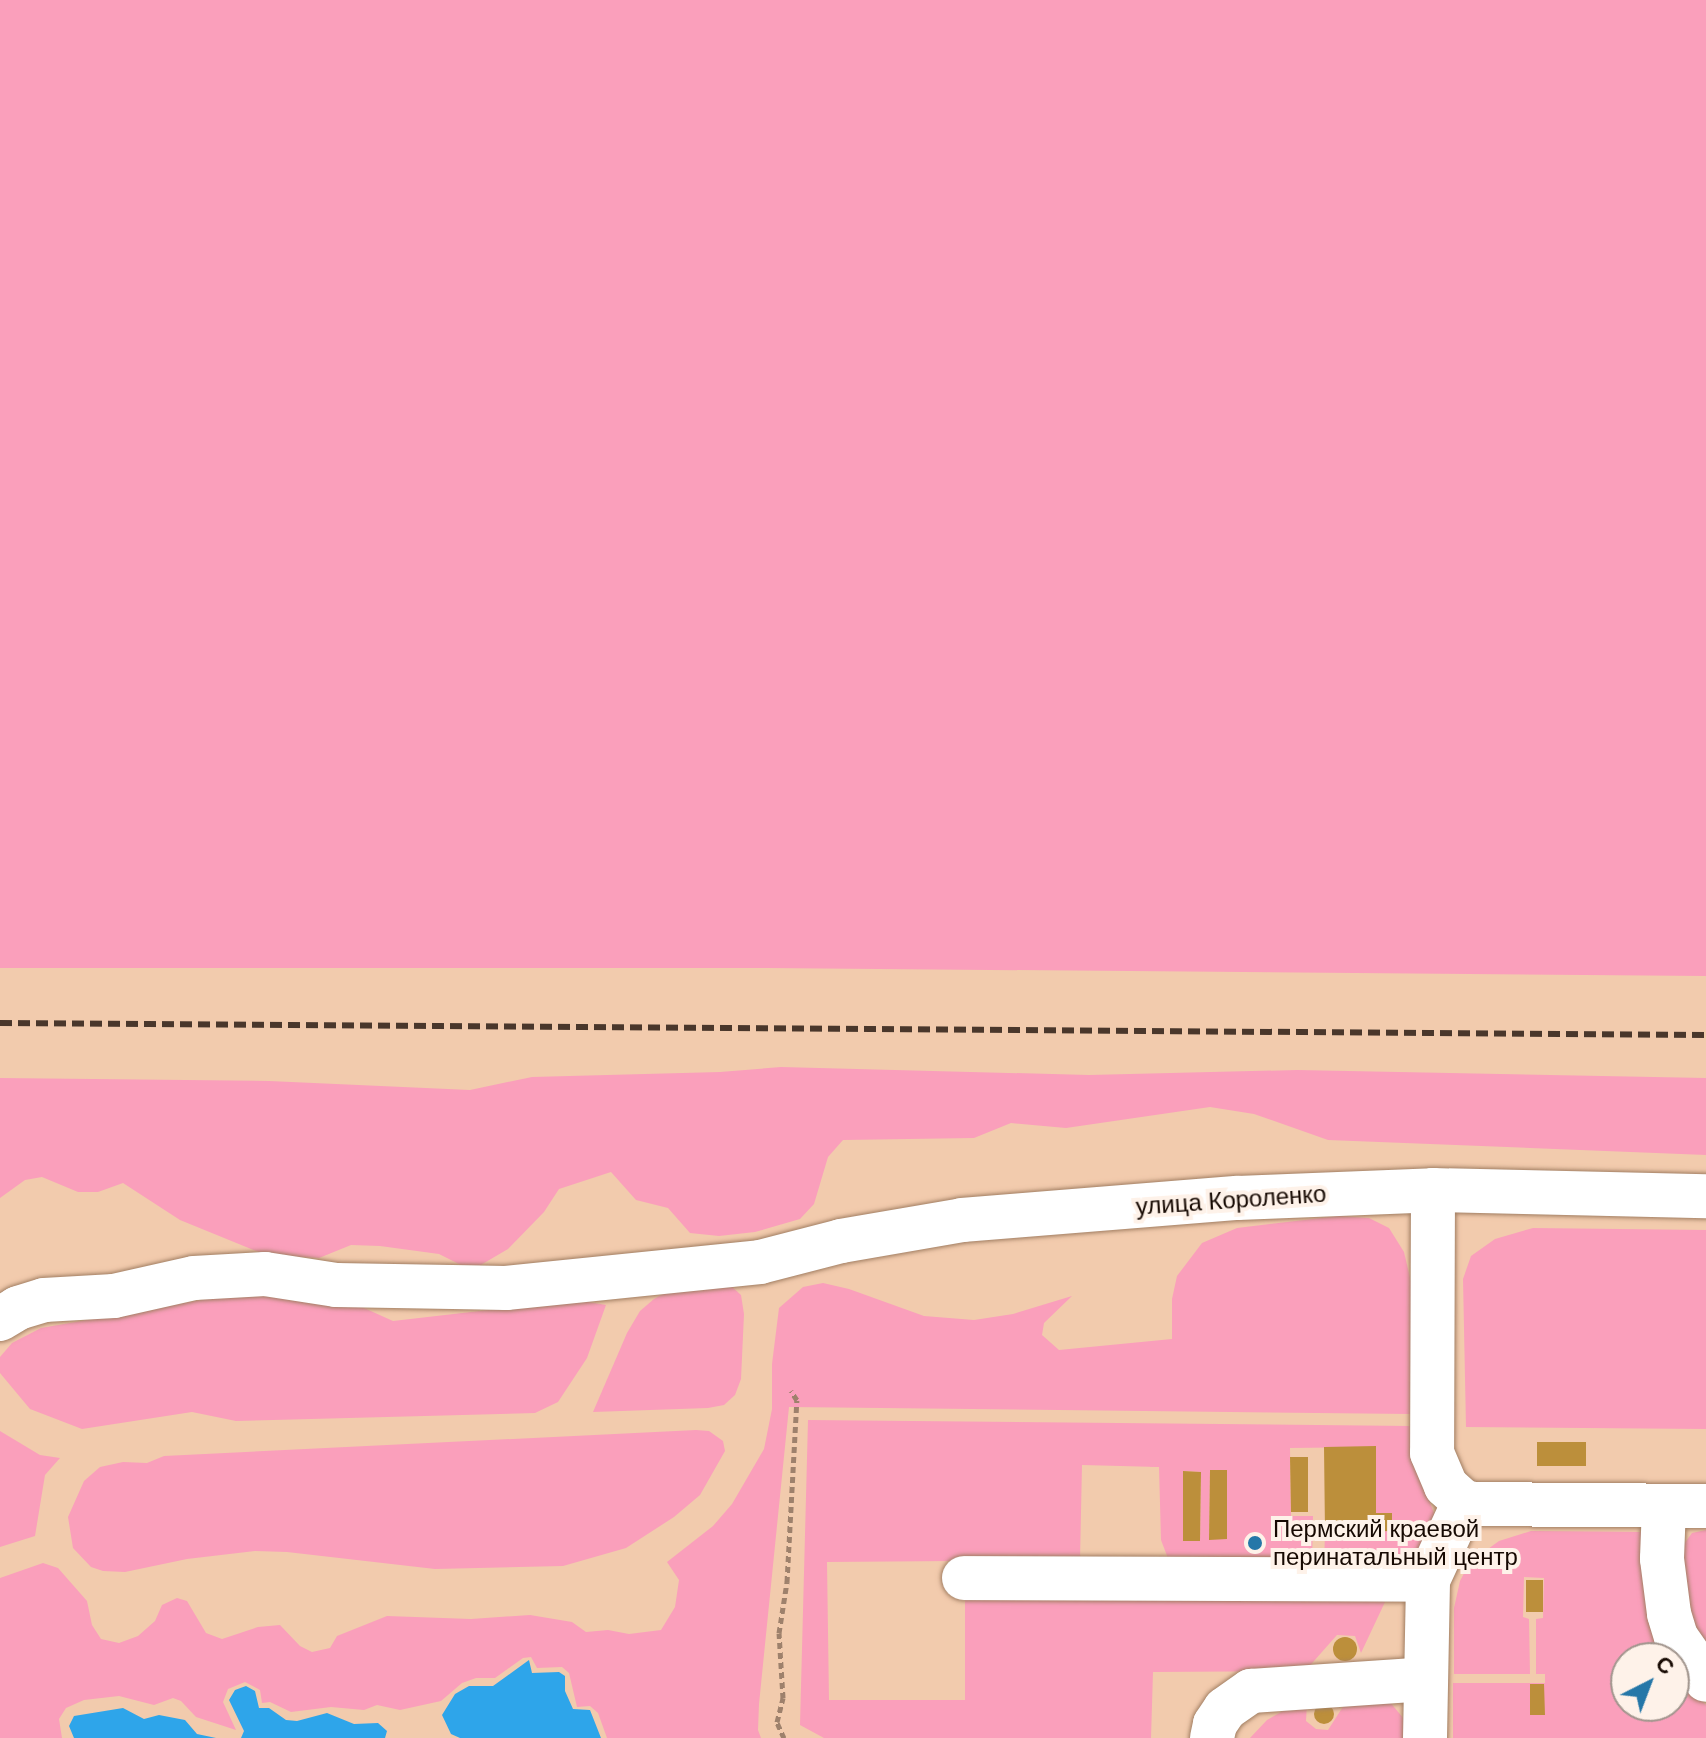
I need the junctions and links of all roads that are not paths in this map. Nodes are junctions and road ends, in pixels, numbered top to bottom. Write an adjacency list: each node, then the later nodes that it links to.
1 (1433, 1190): 2 (street, улица Короленко); 3 (street, улица Короленко); 4 (street)
2 (1706, 1196)
3 (0, 1319)
4 (1464, 1502): 5 (street); 7 (street)
5 (1685, 1506): 9 (street)
6 (964, 1578): 7 (street)
7 (1428, 1580): 8 (street)
8 (1426, 1679): 10 (street); 11 (street)
9 (1706, 1680)
10 (1212, 1738)
11 (1425, 1738)

